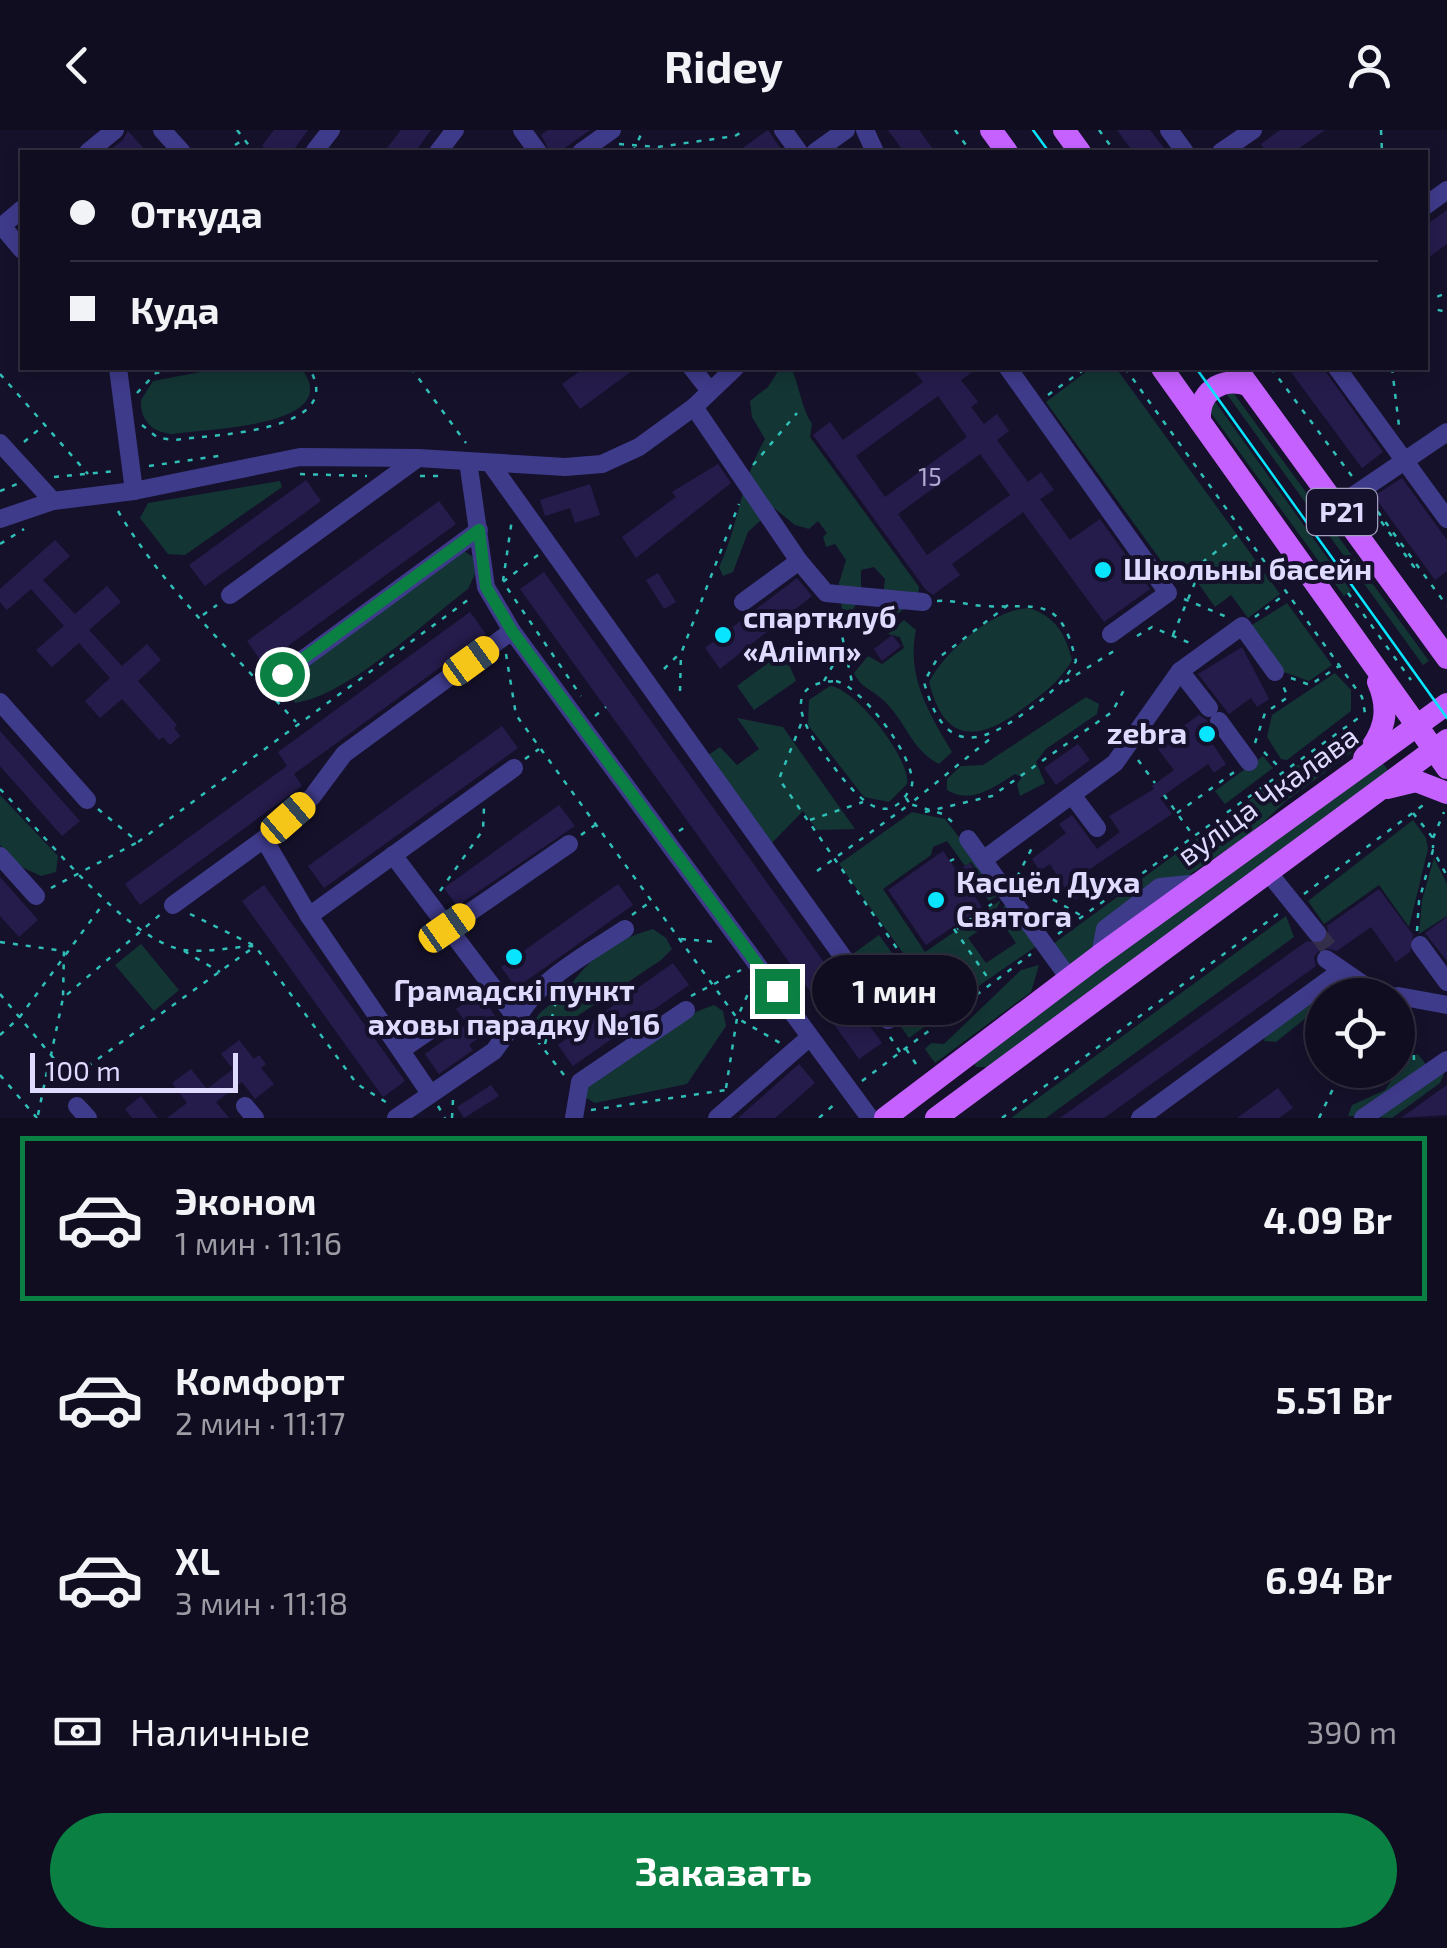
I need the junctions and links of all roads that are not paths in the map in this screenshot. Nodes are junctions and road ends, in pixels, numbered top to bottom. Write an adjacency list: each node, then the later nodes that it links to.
1 (114, 130): 11 (street)
2 (162, 130): 12 (street)
3 (331, 130): 13 (street)
4 (455, 130): 14 (street)
5 (612, 130): 10 (street)
6 (783, 130): 15 (street)
7 (846, 130): 16 (street)
8 (991, 130): 17 (main road)
9 (1247, 132): 18 (street)
10 (588, 148)
11 (90, 150)
12 (180, 150)
13 (316, 150)
14 (440, 150)
15 (799, 150)
16 (805, 150)
17 (1006, 150)
18 (1224, 150)
19 (20, 210): 20 (street)
20 (20, 248)
21 (118, 370): 38 (street)
22 (694, 370): 29 (street)
23 (733, 370): 29 (street)
24 (1009, 370): 49 (street)
25 (1217, 370): 27 (main road)
26 (1339, 370): 36 (street)
27 (1168, 376): 31 (main road, Р21)
28 (1242, 376): 31 (main road); 40 (main road, Р21)
29 (710, 391): 30 (street)
30 (694, 406): 37 (street); 44 (street)
31 (1200, 422): 51 (main road, Р21)
32 (1447, 432): 36 (street)
33 (0, 444): 39 (street)
34 (470, 457): 35 (street); 37 (street); 43 (street)
35 (418, 458): 38 (street); 45 (street)
36 (1405, 461): 40 (street); 42 (street)
37 (490, 463): 90 (street)
38 (134, 491): 39 (street)
39 (53, 501): 41 (street)
40 (1349, 508): 50 (main road, Р21)
41 (0, 519)
42 (1447, 519)
43 (479, 530): 48 (street); 54 (street)
44 (799, 561): 46 (street); 47 (street)
45 (230, 595)
46 (743, 602)
47 (923, 602)
48 (507, 634): 68 (street); 92 (street)
49 (1117, 640)
50 (1447, 658)
51 (1370, 662): 57 (main road, Р21); 61 (main road)
52 (1180, 670): 53 (street); 59 (street); 63 (street)
53 (1275, 672)
54 (282, 674)
55 (0, 702): 65 (street)
56 (1447, 704): 57 (main road, вуліца Чкалава)
57 (1416, 726): 58 (main road, Р21); 61 (main road, вуліца Чкалава)
58 (1442, 753): 62 (main road, вуліца Чкалава)
59 (1249, 762)
60 (514, 768): 70 (street)
61 (1353, 772): 81 (main road, вуліца Чкалава)
62 (1379, 789): 64 (main road); 73 (main road, вуліца Чкалава)
63 (1072, 795): 66 (street); 72 (street)
64 (1441, 797)
65 (88, 800)
66 (1097, 828)
67 (968, 838): 72 (street)
68 (264, 839): 75 (street); 76 (street)
69 (569, 844): 77 (street)
70 (393, 855): 76 (street); 77 (street)
71 (0, 856): 74 (street)
72 (983, 860): 81 (street)
73 (1266, 871): 79 (street); 96 (main road, вуліца Чкалава)
74 (36, 896)
75 (172, 905)
76 (309, 916): 94 (street)
77 (447, 928): 89 (street)
78 (625, 929): 89 (street)
79 (1314, 936)
80 (1418, 942): 84 (street)
81 (1069, 978): 93 (main road, вуліца Чкалава)
82 (1313, 978): 83 (street)
83 (1356, 978)
84 (1447, 982)
85 (1305, 984): 106 (street)
86 (1415, 999): 87 (street)
87 (1447, 1005)
88 (682, 1007): 101 (street)
89 (517, 1019): 98 (street)
90 (888, 1028)
91 (429, 1031): 94 (street)
92 (810, 1036): 102 (street); 103 (street)
93 (975, 1049): 96 (main road); 97 (main road, вуліца Чкалава)
94 (401, 1050): 98 (street)
95 (1447, 1060): 107 (street)
96 (994, 1074): 99 (main road, вуліца Чкалава)
97 (931, 1076): 99 (main road); 104 (main road, вуліца Чкалава)
98 (429, 1092): 100 (street)
99 (957, 1101): 105 (main road, вуліца Чкалава)
100 (399, 1115)
101 (574, 1115)
102 (716, 1118)
103 (870, 1118)
104 (886, 1118)
105 (936, 1118)
106 (1140, 1118)
107 (1363, 1118)

